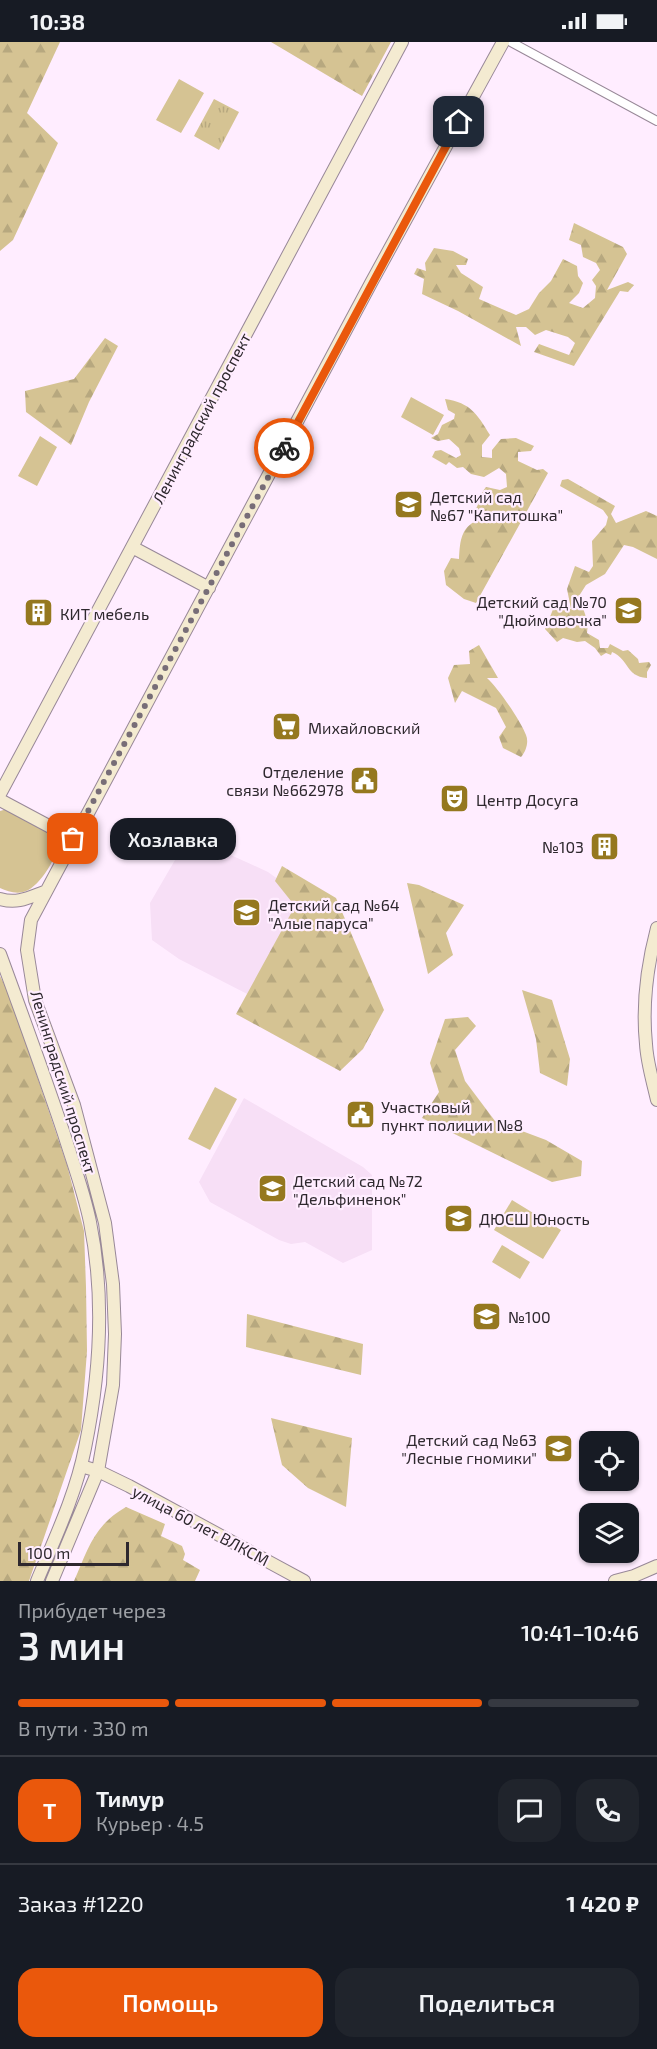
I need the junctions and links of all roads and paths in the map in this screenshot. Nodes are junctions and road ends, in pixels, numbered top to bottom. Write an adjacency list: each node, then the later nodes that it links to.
1 (402, 42): 5 (main road, Ленинградский проспект)
2 (503, 42): 6 (main road, Ленинградский проспект)
3 (511, 42): 4 (street)
4 (657, 121)
5 (132, 547): 6 (main road); 7 (main road, Ленинградский проспект)
6 (209, 588): 9 (main road, Ленинградский проспект)
7 (0, 794)
8 (0, 800): 9 (main road)
9 (73, 839): 10 (main road, Ленинградский проспект)
10 (44, 892): 11 (main road); 16 (main road, Ленинградский проспект)
11 (0, 899)
12 (657, 928): 14 (main road)
13 (0, 954): 15 (main road, Ленинградский проспект)
14 (657, 1100)
15 (81, 1466): 16 (main road, улица 60 лет ВЛКСМ); 18 (main road, Ленинградский проспект)
16 (98, 1471): 19 (main road, Ленинградский проспект); 20 (main road, улица 60 лет ВЛКСМ)
17 (657, 1566): 21 (main road)
18 (37, 1581)
19 (52, 1581)
20 (304, 1581)
21 (615, 1581)

